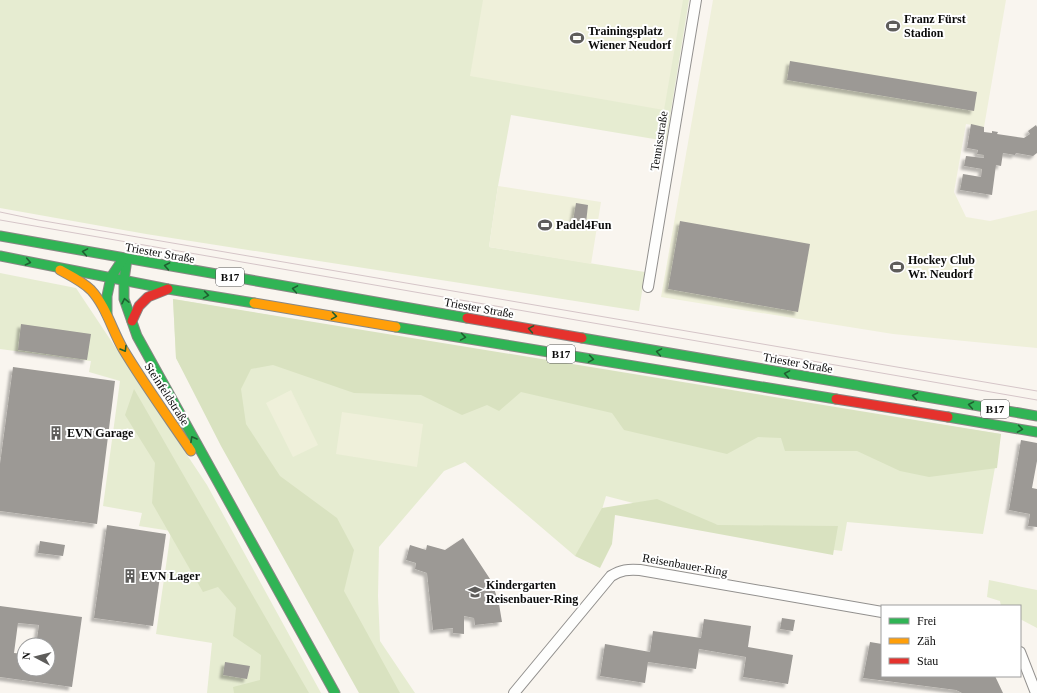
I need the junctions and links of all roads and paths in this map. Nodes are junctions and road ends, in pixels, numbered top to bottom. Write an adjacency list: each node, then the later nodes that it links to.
1 (696, 0): 8 (street, Tennisstraße)
2 (0, 236): 4 (main road, Triester Straße / B17, one-way to 2)
3 (0, 256): 5 (main road, B17, one-way to 5)
4 (125, 259): 6 (main road, Steinfeldstraße); 7 (main road, Steinfeldstraße); 12 (main road, Triester Straße / B17, one-way to 4)
5 (56, 267): 6 (main road, B17); 10 (main road)
6 (111, 277): 7 (main road, B17); 10 (main road, Steinfeldstraße)
7 (124, 280): 9 (main road, B17); 11 (main road, Steinfeldstraße, one-way to 7)
8 (648, 286)
9 (168, 289): 11 (main road); 13 (main road, B17, one-way to 13)
10 (106, 314): 14 (main road, Steinfeldstraße, one-way to 14)
11 (132, 321): 14 (main road, Steinfeldstraße, one-way to 11)
12 (1037, 416)
13 (1037, 432)
14 (246, 534): 17 (main road, Steinfeldstraße)
15 (881, 612): 18 (street, Reisenbauer-Ring)
16 (1021, 655): 19 (street)
17 (334, 693)
18 (514, 693)
19 (1036, 693)

